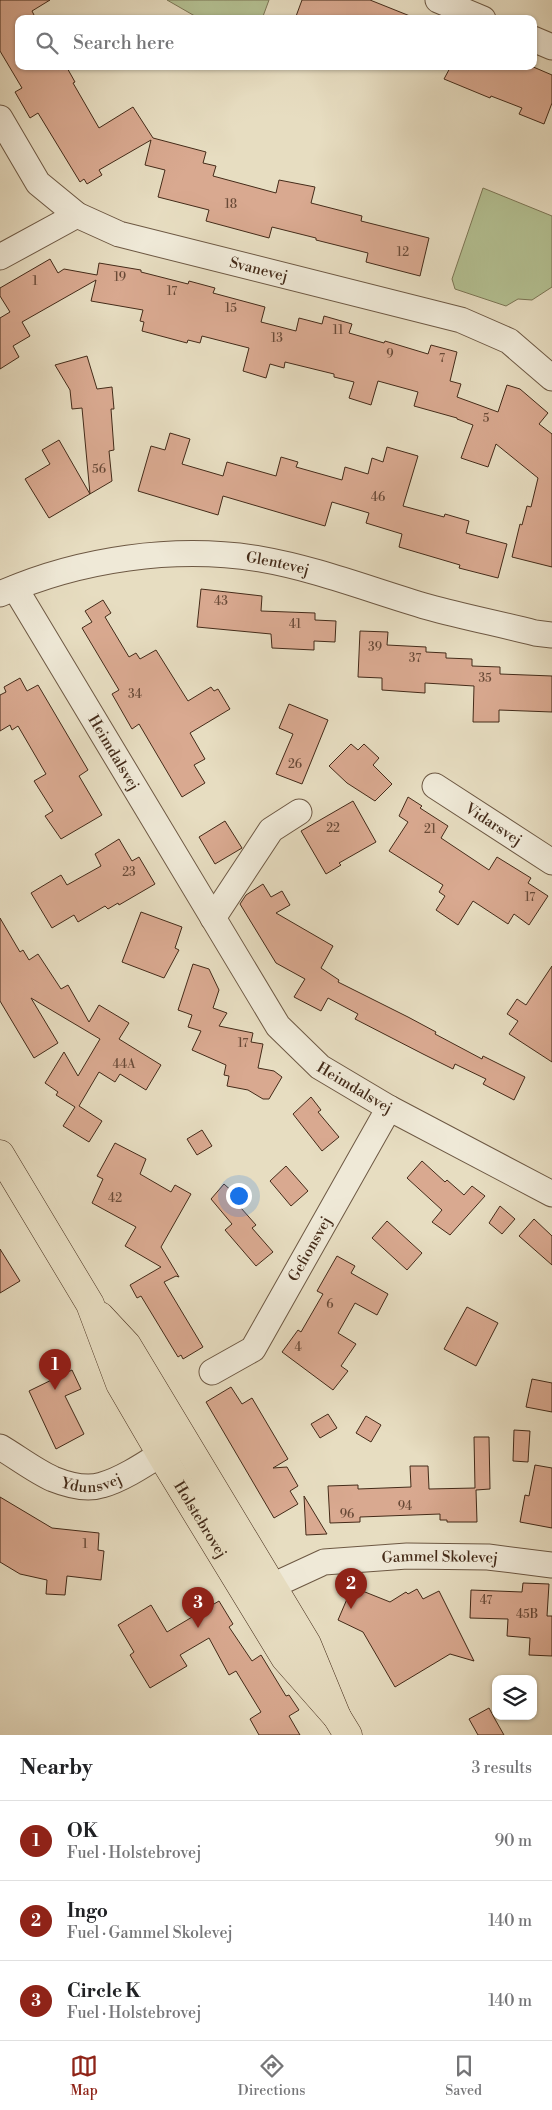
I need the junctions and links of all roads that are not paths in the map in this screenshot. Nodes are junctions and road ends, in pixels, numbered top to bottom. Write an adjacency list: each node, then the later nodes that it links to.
1 (438, 0): 2 (street)
2 (474, 15)
3 (537, 41): 4 (street)
4 (552, 47)
5 (0, 118): 6 (street, Svanevej)
6 (77, 215): 7 (street); 8 (street, Svanevej)
7 (0, 258)
8 (552, 378)
9 (7, 591): 10 (street, Glentevej); 14 (street, Heimdalsvej)
10 (552, 635)
11 (435, 786): 13 (street, Vidarsvej)
12 (299, 812): 14 (street)
13 (552, 862)
14 (214, 918): 15 (street, Heimdalsvej)
15 (389, 1108): 17 (street, Heimdalsvej); 18 (street, Gefionsvej)
16 (0, 1154): 20 (main road, Holstebrovej)
17 (552, 1194)
18 (212, 1372)
19 (0, 1447): 20 (street, Ydunsvej)
20 (172, 1447): 22 (main road, Holstebrovej); 23 (main road, Holstebrovej)
21 (552, 1565): 22 (street, Gammel Skolevej)
22 (272, 1586): 23 (street, Gammel Skolevej); 24 (main road, Holstebrovej)
23 (250, 1602): 24 (main road, Holstebrovej)
24 (343, 1726)

